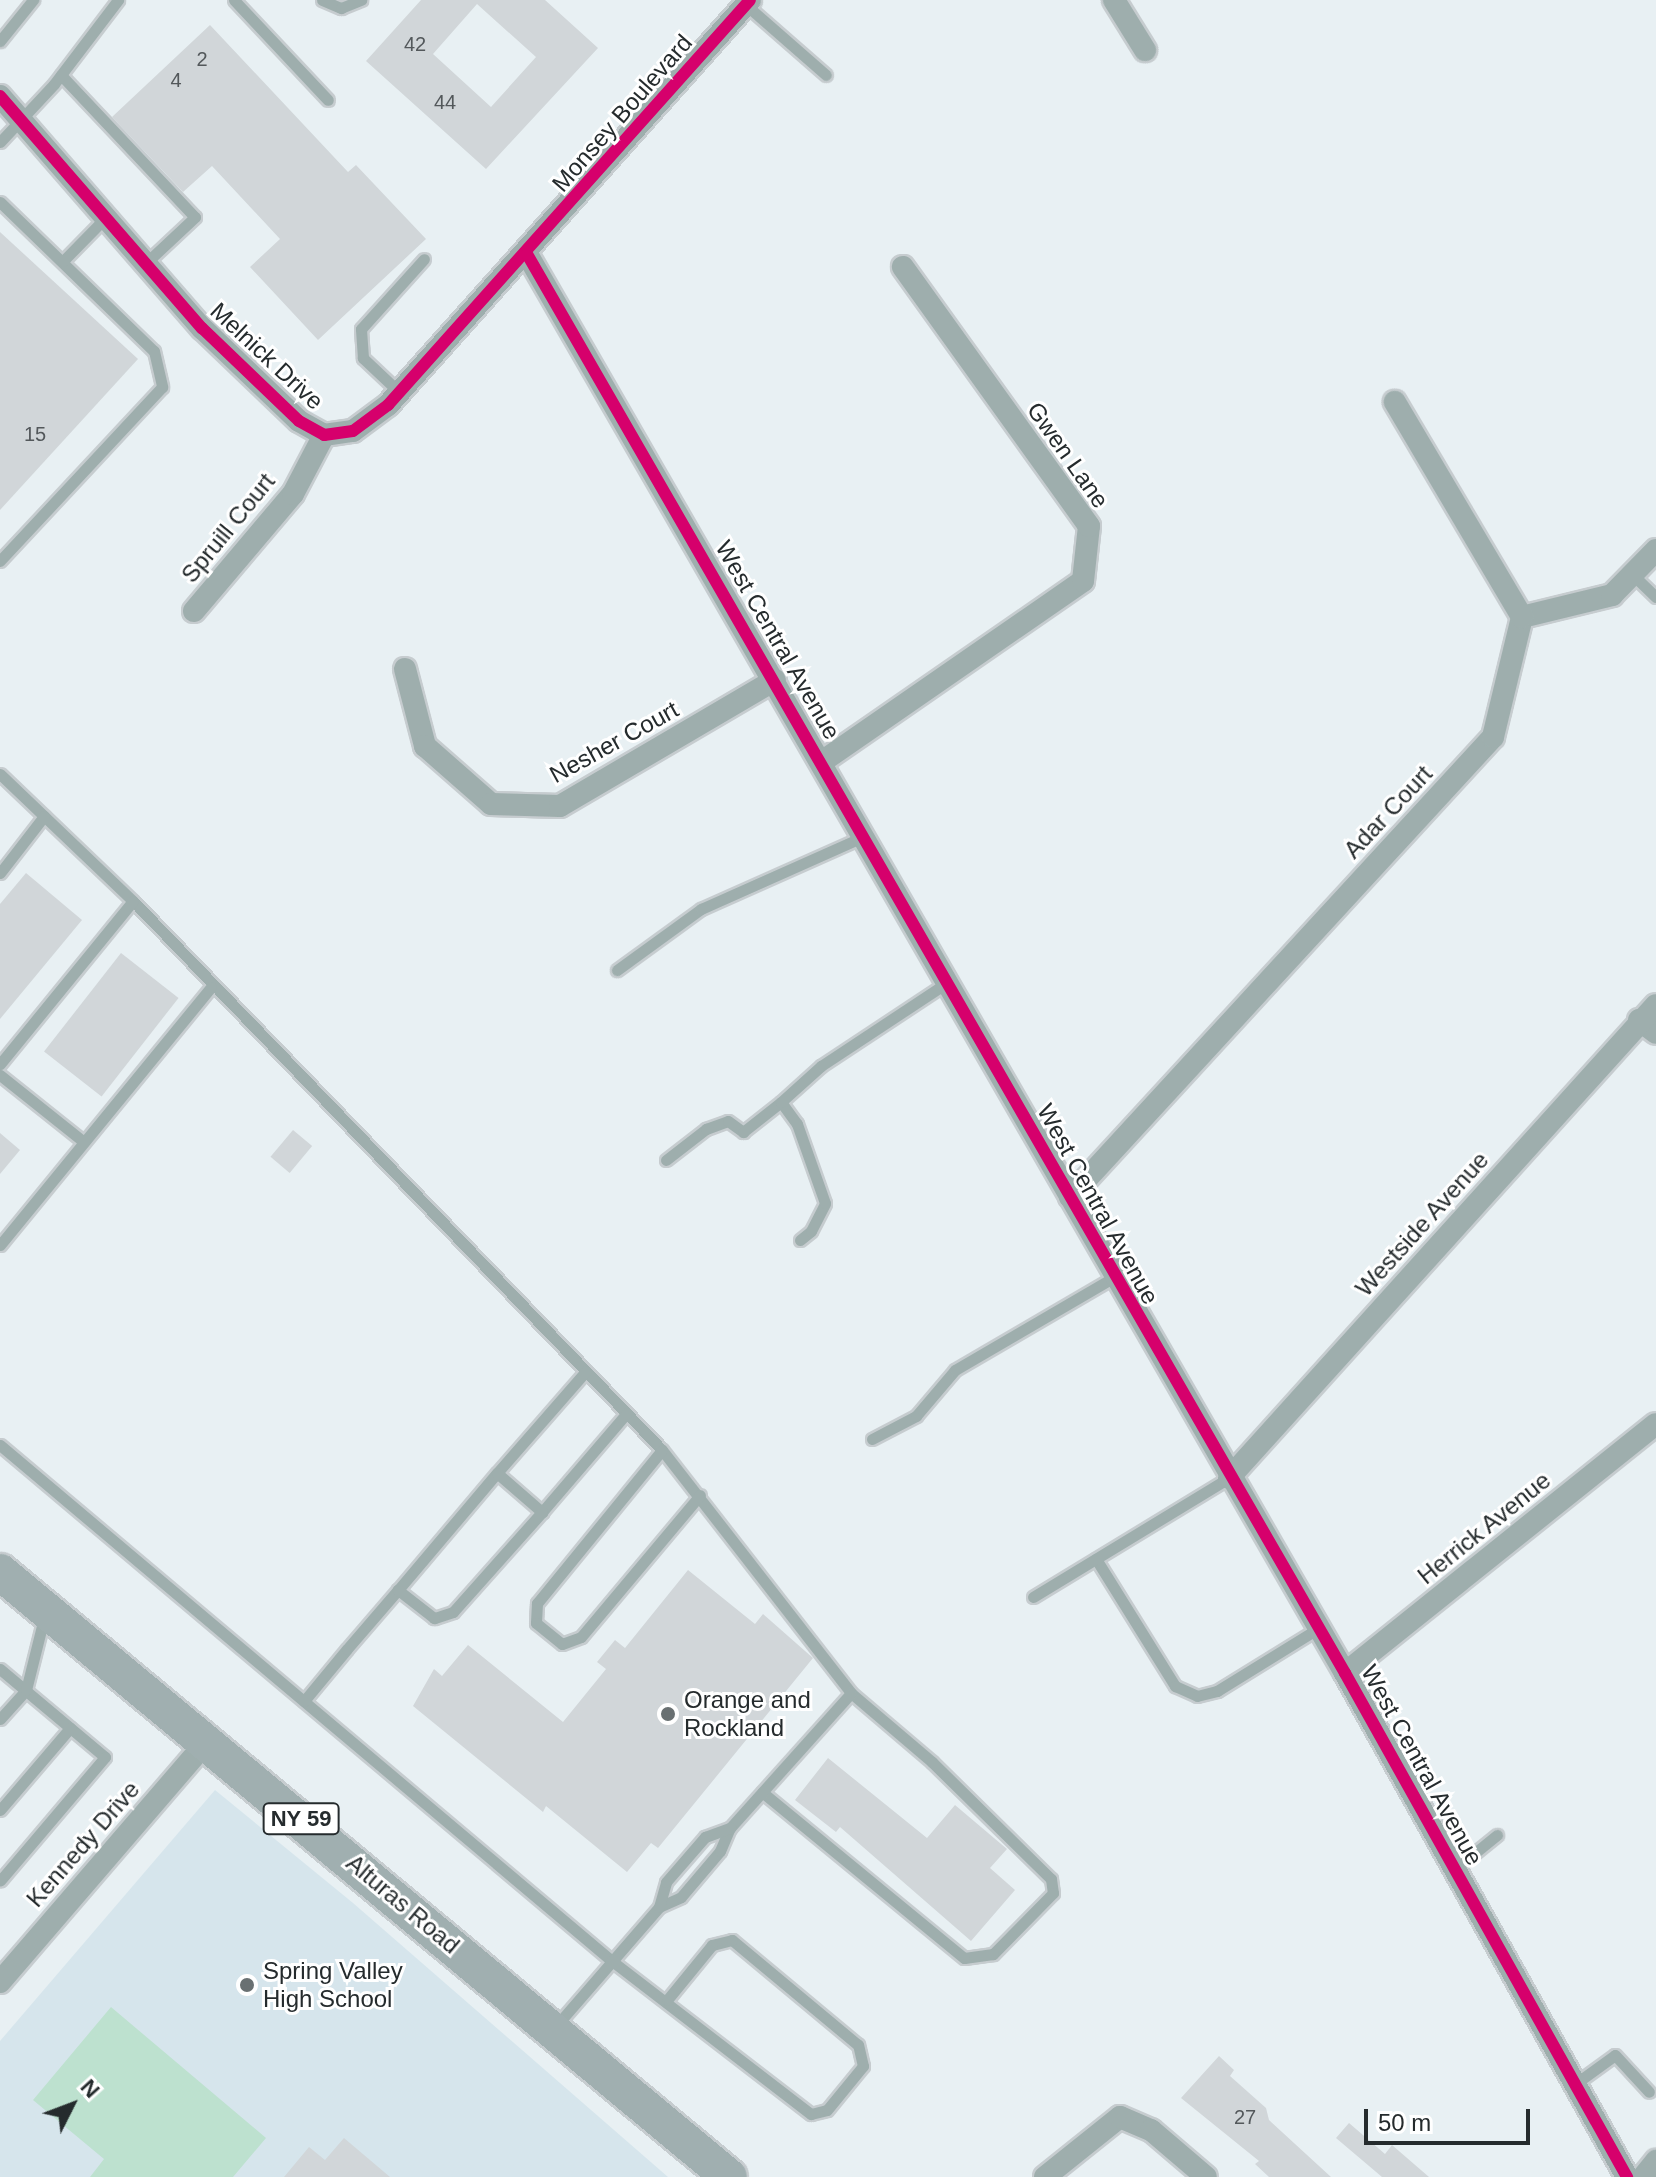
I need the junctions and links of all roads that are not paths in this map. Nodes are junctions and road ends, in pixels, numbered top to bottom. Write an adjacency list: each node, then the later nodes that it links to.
1 (33, 0): 8 (lane)
2 (118, 0): 10 (lane)
3 (234, 0): 13 (lane)
4 (322, 0): 5 (lane)
5 (361, 0)
6 (1114, 0): 9 (street)
7 (748, 3): 11 (lane); 18 (street, Monsey Boulevard)
8 (0, 41)
9 (1145, 50)
10 (61, 75): 14 (lane); 21 (lane)
11 (826, 75)
12 (0, 96): 14 (street, Melnick Drive)
13 (328, 100)
14 (20, 120): 15 (lane); 17 (street, Melnick Drive)
15 (0, 142)
16 (0, 202): 20 (lane)
17 (107, 216): 20 (lane); 21 (street, Melnick Drive)
18 (527, 254): 23 (street, Melnick Drive); 33 (street, West Central Avenue)
19 (424, 259): 23 (lane)
20 (63, 261): 27 (lane)
21 (146, 263): 25 (street, Melnick Drive)
22 (903, 267): 34 (street, Gwen Lane)
23 (399, 392): 25 (street, Melnick Drive)
24 (1395, 402): 31 (street)
25 (324, 435): 30 (street, Spruill Court)
26 (1656, 550): 28 (street)
27 (0, 561)
28 (1632, 574): 29 (lane); 31 (street)
29 (1656, 597)
30 (194, 611)
31 (1522, 617): 49 (street, Adar Court)
32 (405, 669): 33 (street, Nesher Court)
33 (775, 680): 34 (street, West Central Avenue)
34 (823, 761): 37 (street, West Central Avenue)
35 (0, 774): 36 (lane)
36 (44, 816): 38 (lane); 39 (lane)
37 (865, 836): 40 (lane); 41 (street, West Central Avenue)
38 (0, 873)
39 (133, 901): 42 (lane); 44 (lane)
40 (617, 970)
41 (948, 982): 46 (lane); 49 (street, West Central Avenue)
42 (211, 987): 47 (lane); 53 (lane)
43 (1650, 1020): 60 (street, Westside Avenue)
44 (0, 1064)
45 (0, 1075): 47 (lane)
46 (781, 1102): 48 (lane); 50 (lane)
47 (84, 1142): 51 (lane)
48 (666, 1160)
49 (1070, 1197): 52 (street, West Central Avenue)
50 (800, 1240)
51 (0, 1245)
52 (1114, 1277): 56 (lane); 60 (street, West Central Avenue)
53 (586, 1371): 54 (lane); 59 (lane)
54 (627, 1413): 58 (lane); 62 (lane)
55 (1656, 1424): 70 (street, Herrick Avenue)
56 (872, 1439)
57 (0, 1445): 73 (lane)
58 (662, 1450): 61 (lane); 61 (lane)
59 (497, 1473): 62 (lane); 65 (lane)
60 (1229, 1478): 63 (lane); 68 (street, West Central Avenue)
61 (700, 1495): 72 (lane)
62 (542, 1512): 65 (lane)
63 (1096, 1559): 66 (lane); 68 (lane)
64 (0, 1572): 67 (main road, Alturas Road / NY 59)
65 (398, 1590): 73 (lane)
66 (1033, 1597)
67 (46, 1610): 71 (lane); 76 (main road, Alturas Road / NY 59)
68 (1319, 1628): 70 (street, West Central Avenue)
69 (0, 1669): 71 (lane)
70 (1345, 1673): 81 (street, West Central Avenue)
71 (26, 1690): 74 (lane); 75 (lane)
72 (851, 1693): 77 (lane); 77 (lane)
73 (304, 1701): 84 (lane)
74 (0, 1719)
75 (70, 1728): 78 (lane); 82 (lane)
76 (207, 1741): 85 (street, Kennedy Drive); 87 (main road, Alturas Road / NY 59)
77 (762, 1792): 79 (lane)
78 (0, 1810)
79 (730, 1828): 83 (lane); 83 (lane)
80 (1497, 1835): 81 (lane)
81 (1455, 1869): 88 (street, West Central Avenue)
82 (0, 1881)
83 (659, 1907): 84 (lane)
84 (612, 1961): 86 (lane); 87 (lane)
85 (0, 1982)
86 (667, 2000): 86 (lane)
87 (553, 2029): 91 (main road, Alturas Road / NY 59)
88 (1575, 2084): 89 (lane); 94 (street, West Central Avenue)
89 (1649, 2092)
90 (1656, 2161): 95 (street)
91 (729, 2177)
92 (1045, 2177): 93 (street)
93 (1206, 2177)
94 (1627, 2177)
95 (1643, 2177)

